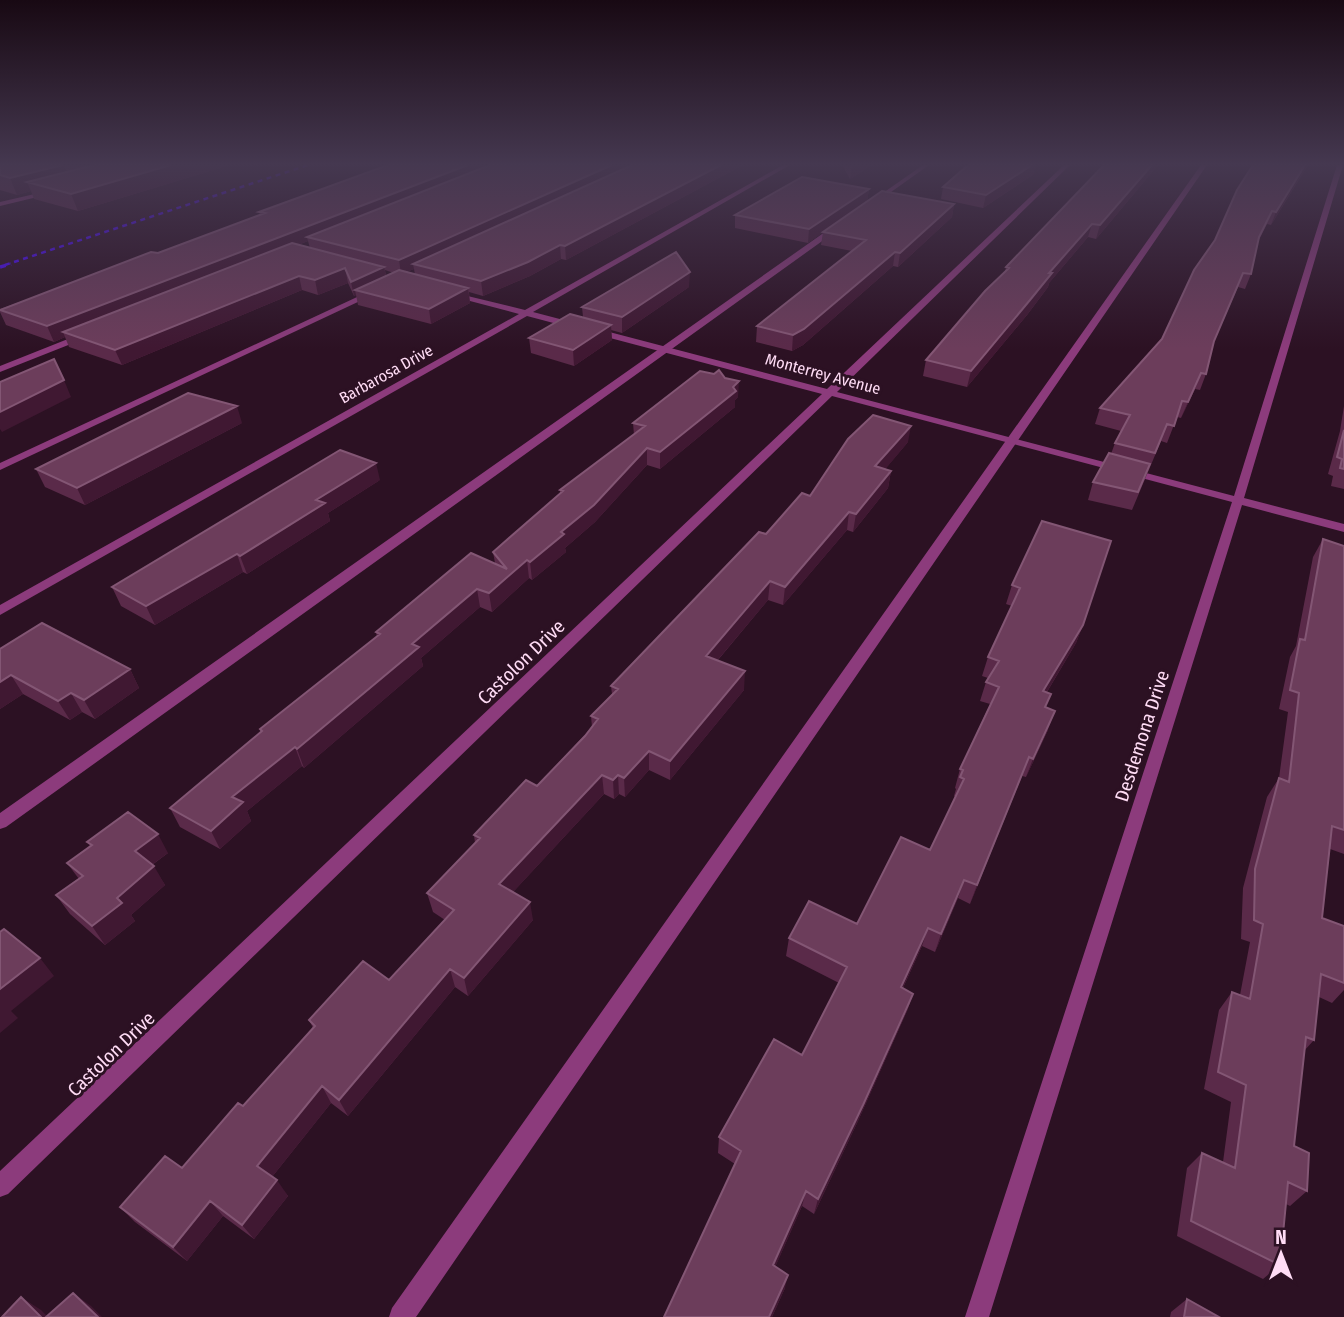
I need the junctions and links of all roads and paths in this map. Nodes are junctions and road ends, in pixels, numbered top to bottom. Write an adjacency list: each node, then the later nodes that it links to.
1 (679, 226): 8 (street, Barbarosa Drive)
2 (839, 226): 10 (street)
3 (1003, 226): 12 (street, Castolon Drive)
4 (1161, 226): 13 (street)
5 (1321, 226): 15 (street, Desdemona Drive)
6 (388, 285): 14 (street)
7 (437, 289): 8 (street, Monterrey Avenue)
8 (527, 313): 10 (street, Monterrey Avenue); 17 (street, Barbarosa Drive)
9 (89, 333): 11 (street)
10 (666, 349): 12 (street, Monterrey Avenue); 18 (street)
11 (0, 369)
12 (831, 393): 13 (street, Monterrey Avenue); 19 (street, Castolon Drive)
13 (1012, 440): 15 (street, Monterrey Avenue); 20 (street)
14 (0, 467)
15 (1238, 500): 16 (street, Monterrey Avenue); 21 (street, Desdemona Drive)
16 (1344, 528)
17 (0, 611)
18 (0, 822)
19 (0, 1186)
20 (401, 1317)
21 (977, 1317)

